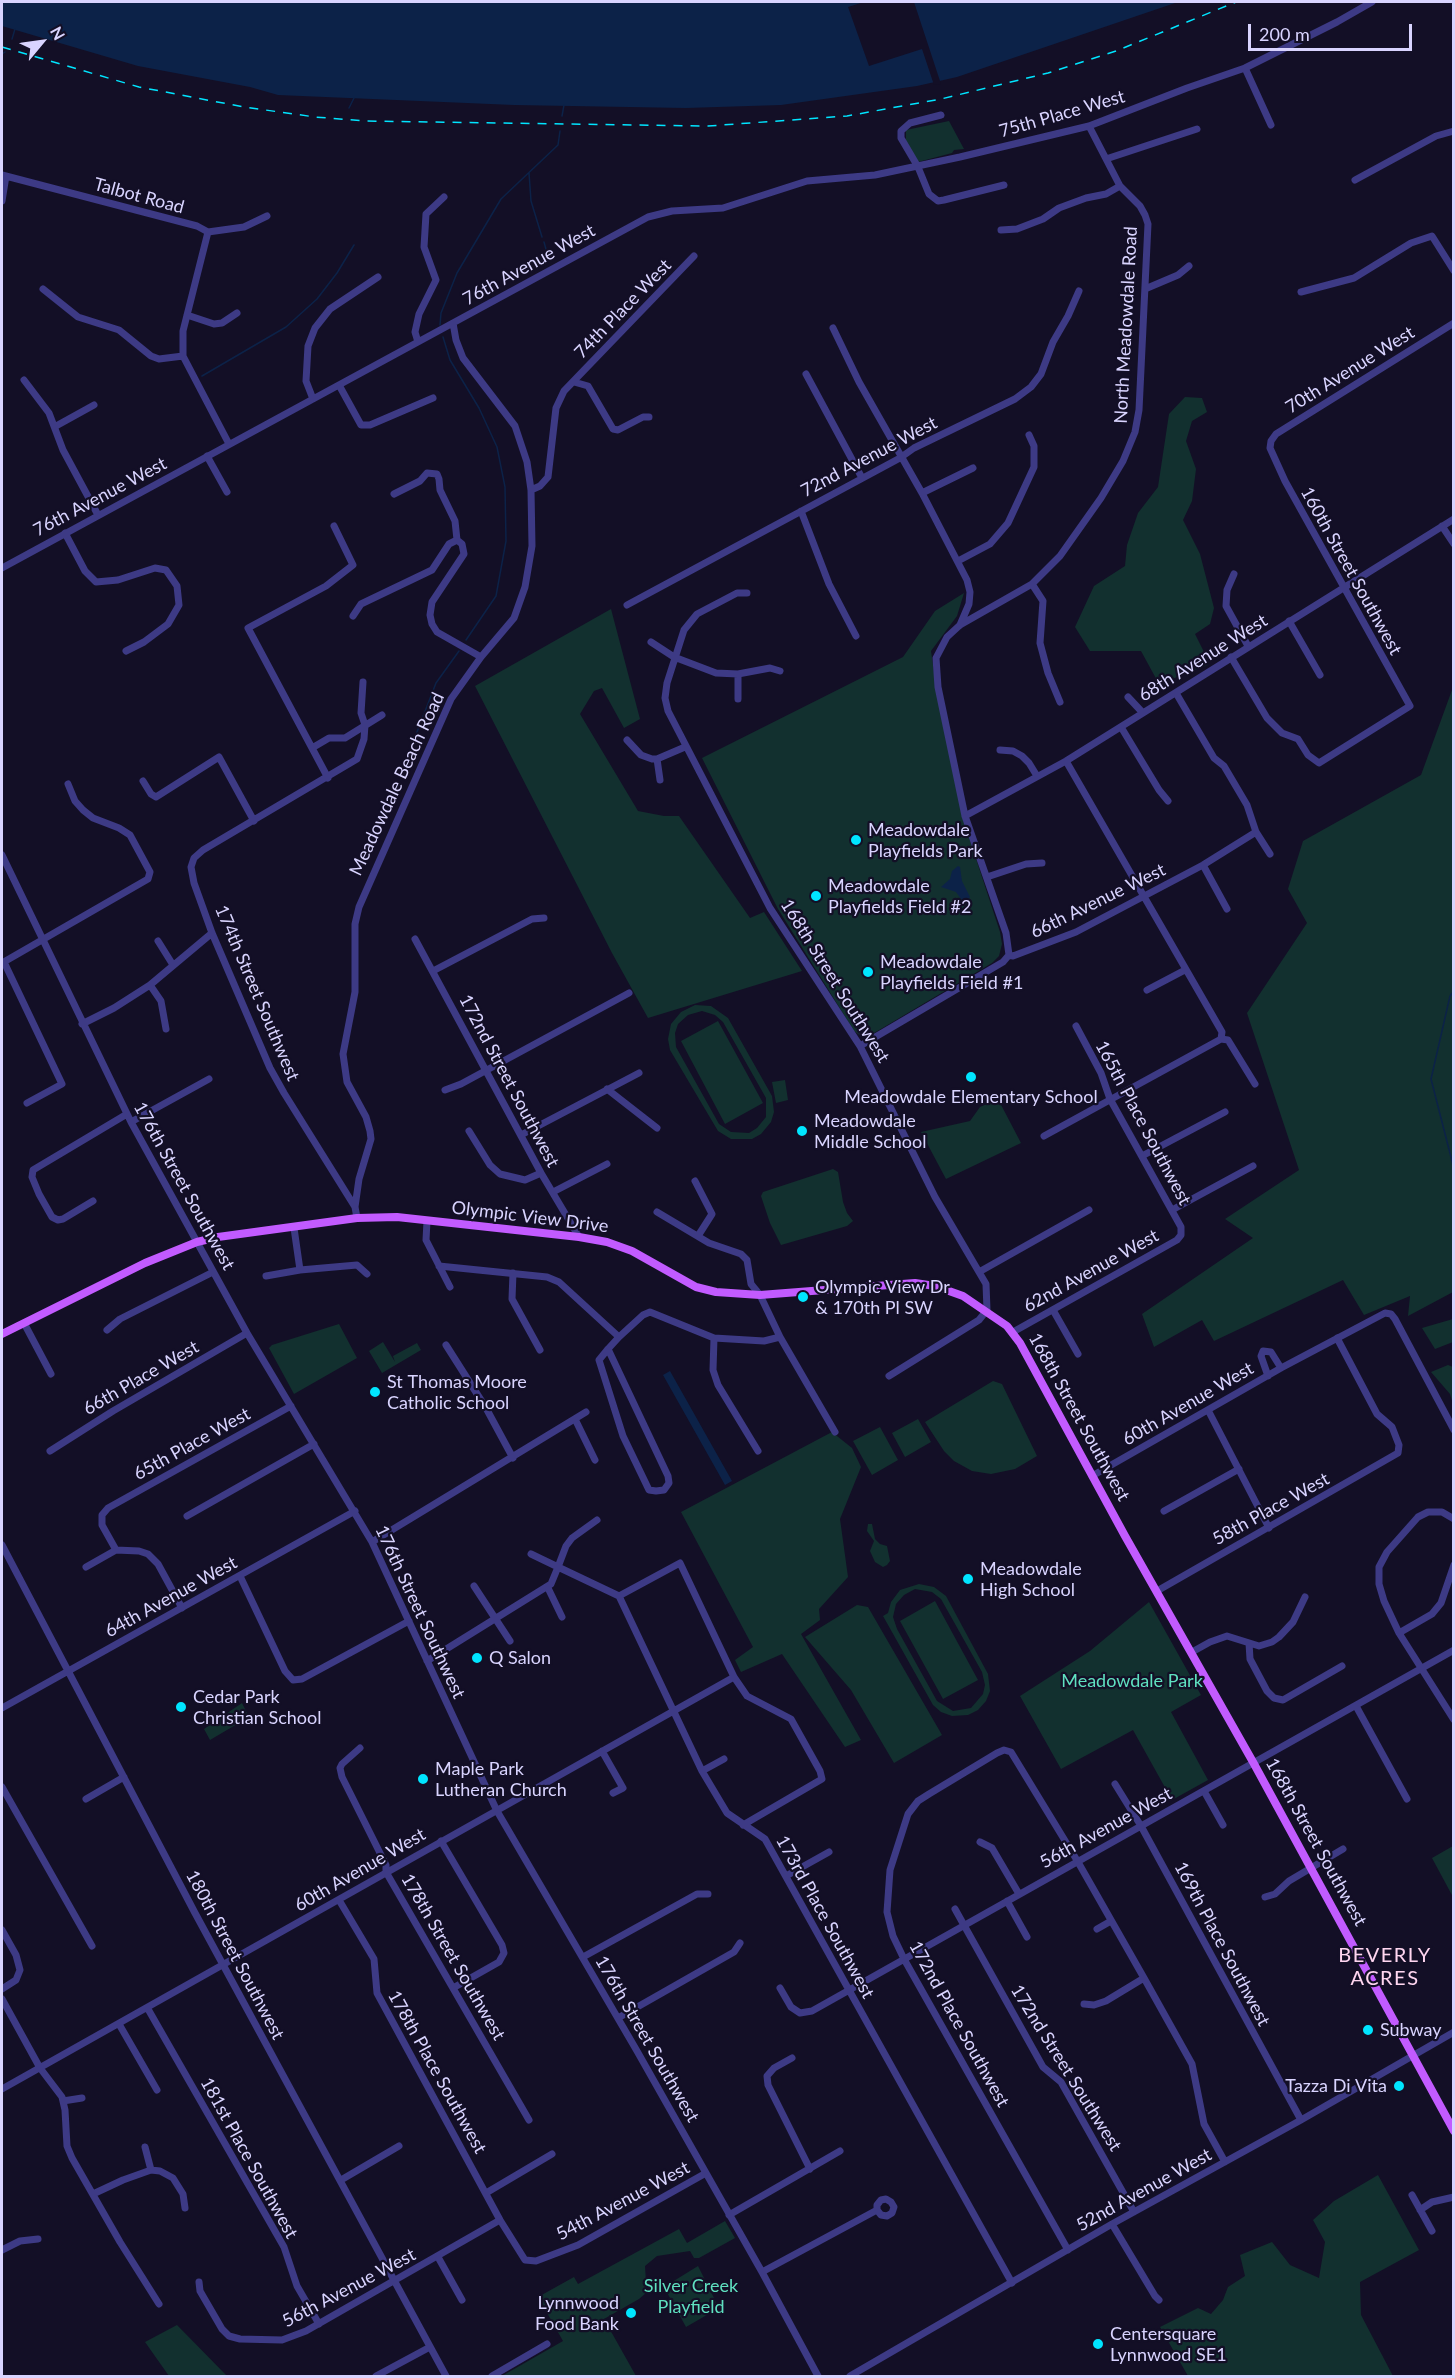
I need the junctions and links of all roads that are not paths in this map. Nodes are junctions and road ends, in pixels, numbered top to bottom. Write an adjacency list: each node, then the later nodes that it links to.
1 (1372, 2): 2 (street, 75th Place West)
2 (1245, 68): 4 (street); 5 (street, 75th Place West)
3 (940, 115): 9 (street)
4 (1271, 125)
5 (1089, 126): 8 (street, North Meadowdale Road); 9 (street, 75th Place West)
6 (1197, 129): 8 (street)
7 (1454, 131): 11 (street)
8 (1106, 159): 13 (street, North Meadowdale Road)
9 (918, 167): 12 (street); 16 (street, 75th Place West)
10 (4, 176): 15 (street); 19 (street, Talbot Road)
11 (1355, 180)
12 (1004, 185)
13 (1120, 186): 18 (street); 25 (street, North Meadowdale Road)
14 (444, 197): 33 (street)
15 (2, 201)
16 (743, 202): 30 (street, 76th Avenue West)
17 (267, 216): 19 (street, Talbot Road)
18 (1001, 230)
19 (207, 232): 29 (street)
20 (694, 256): 37 (street, 74th Place West)
21 (1189, 266): 25 (street)
22 (1454, 271): 27 (street)
23 (378, 277): 40 (street)
24 (43, 289): 34 (street)
25 (1145, 289): 66 (street, North Meadowdale Road)
26 (1079, 291): 48 (street, 72nd Avenue West)
27 (1301, 292)
28 (237, 313): 29 (street)
29 (187, 315): 34 (street)
30 (453, 323): 33 (street, 76th Avenue West); 51 (street, Meadowdale Beach Road)
31 (1454, 323): 46 (street, 70th Avenue West)
32 (833, 328): 48 (street)
33 (418, 342): 38 (street, 76th Avenue West)
34 (183, 356): 45 (street)
35 (806, 374): 50 (street)
36 (24, 380): 43 (street)
37 (573, 382): 42 (street, 74th Place West); 51 (street, 74th Place West)
38 (339, 385): 39 (street); 40 (street, 76th Avenue West)
39 (433, 398)
40 (313, 399): 45 (street, 76th Avenue West)
41 (94, 405): 43 (street)
42 (649, 417)
43 (56, 426): 56 (street)
44 (1029, 435): 63 (street)
45 (229, 444): 47 (street, 76th Avenue West)
46 (1270, 448): 67 (street, 160th Street Southwest)
47 (207, 456): 52 (street); 56 (street, 76th Avenue West)
48 (900, 458): 50 (street, 72nd Avenue West); 53 (street)
49 (973, 468): 53 (street)
50 (862, 478): 55 (street, 72nd Avenue West)
51 (531, 490): 77 (street, Meadowdale Beach Road)
52 (227, 492)
53 (922, 493): 63 (street)
54 (394, 494): 61 (street)
55 (801, 511): 69 (street, 72nd Avenue West); 73 (street)
56 (98, 515): 60 (street, 76th Avenue West)
57 (1454, 519): 59 (street, 68th Avenue West)
58 (334, 526): 94 (street)
59 (1442, 526): 62 (street); 67 (street, 68th Avenue West)
60 (65, 533): 64 (street, 76th Avenue West); 76 (street)
61 (457, 540): 70 (street); 77 (street)
62 (1454, 544)
63 (958, 561): 72 (street)
64 (2, 568)
65 (1234, 574): 75 (street)
66 (1032, 584): 72 (street, North Meadowdale Road); 87 (street)
67 (1343, 587): 71 (street, 68th Avenue West); 79 (street, 160th Street Southwest)
68 (747, 593): 78 (street, 168th Street Southwest)
69 (627, 605)
70 (353, 616)
71 (1289, 621): 75 (street, 68th Avenue West); 82 (street)
72 (960, 625): 104 (street, North Meadowdale Road)
73 (856, 636)
74 (651, 642): 78 (street)
75 (1248, 646): 79 (street, 68th Avenue West)
76 (126, 651)
77 (481, 657): 154 (street, Meadowdale Beach Road)
78 (674, 657): 81 (street); 93 (street, 168th Street Southwest)
79 (1232, 657): 84 (street, 68th Avenue West)
80 (780, 671): 81 (street)
81 (738, 675): 86 (street)
82 (1320, 675)
83 (363, 682): 90 (street)
84 (1176, 693): 88 (street, 68th Avenue West); 106 (street)
85 (1128, 697): 88 (street)
86 (738, 699)
87 (1060, 702)
88 (1143, 713): 91 (street, 68th Avenue West)
89 (382, 715): 90 (street)
90 (365, 725): 94 (street); 99 (street)
91 (1121, 727): 97 (street, 68th Avenue West); 103 (street)
92 (627, 740): 96 (street)
93 (686, 747): 96 (street); 131 (street, 168th Street Southwest)
94 (312, 748): 99 (street)
95 (1000, 750): 98 (street)
96 (657, 759): 100 (street)
97 (1066, 761): 98 (street, 68th Avenue West); 112 (street)
98 (1037, 776): 104 (street, 68th Avenue West)
99 (328, 778): 105 (street)
100 (660, 780)
101 (143, 782): 105 (street)
102 (68, 784): 117 (street)
103 (1168, 801)
104 (965, 816): 111 (street, North Meadowdale Road)
105 (254, 821): 115 (street, 174th Street Southwest)
106 (1256, 832): 107 (street); 110 (street, 66th Avenue West)
107 (1270, 854)
108 (2, 855): 117 (street, 176th Street Southwest)
109 (1042, 863): 111 (street)
110 (1203, 865): 112 (street, 66th Avenue West); 113 (street)
111 (987, 877): 119 (street, North Meadowdale Road)
112 (1144, 898): 119 (street, 66th Avenue West); 122 (street)
113 (1227, 909)
114 (544, 918): 123 (street)
115 (212, 933): 121 (street); 154 (street, 174th Street Southwest)
116 (415, 939): 123 (street, 172nd Street Southwest)
117 (41, 940): 120 (street); 127 (street, 176th Street Southwest)
118 (158, 941): 121 (street)
119 (1009, 955): 131 (street, 66th Avenue West)
120 (3, 963): 139 (street)
121 (173, 966): 124 (street)
122 (1185, 970): 125 (street); 130 (street)
123 (433, 971): 132 (street, 172nd Street Southwest)
124 (150, 985): 127 (street); 129 (street)
125 (1147, 990)
126 (629, 993): 132 (street)
127 (82, 1024): 141 (street, 176th Street Southwest)
128 (1076, 1026): 138 (street, 165th Place Southwest)
129 (166, 1029)
130 (1221, 1039): 135 (street); 138 (street)
131 (860, 1046): 168 (street, 168th Street Southwest)
132 (485, 1069): 137 (street); 145 (street, 172nd Street Southwest)
133 (639, 1073): 136 (street)
134 (209, 1079): 142 (street)
135 (1255, 1084)
136 (607, 1089): 143 (street); 145 (street)
137 (445, 1090)
138 (1110, 1099): 146 (street); 147 (street, 165th Place Southwest)
139 (27, 1103)
140 (1225, 1112): 147 (street)
141 (127, 1114): 142 (street, 176th Street Southwest); 153 (street)
142 (131, 1122): 164 (street, 176th Street Southwest)
143 (657, 1128)
144 (469, 1131): 150 (street)
145 (521, 1135): 150 (street, 172nd Street Southwest)
146 (1044, 1136)
147 (1142, 1156): 156 (street, 165th Place Southwest)
148 (607, 1164): 152 (street)
149 (1253, 1166): 156 (street)
150 (541, 1173): 152 (street, 172nd Street Southwest)
151 (695, 1181): 162 (street)
152 (553, 1192): 163 (street, 172nd Street Southwest)
153 (93, 1201)
154 (355, 1206): 158 (street, Meadowdale Beach Road)
155 (1089, 1210): 168 (street)
156 (1172, 1210): 161 (street, 165th Place Southwest)
157 (657, 1212): 162 (street)
158 (357, 1218): 159 (main road, Olympic View Drive); 160 (main road, Olympic View Drive)
159 (428, 1221): 163 (main road, Olympic View Drive); 165 (street)
160 (294, 1228): 164 (main road, Olympic View Drive); 166 (street)
161 (1181, 1235): 175 (street, 62nd Avenue West)
162 (698, 1236): 173 (street)
163 (579, 1237): 173 (main road, Olympic View Drive)
164 (197, 1242): 167 (street, 176th Street Southwest); 176 (main road, Olympic View Drive)
165 (439, 1266): 170 (street); 172 (street)
166 (300, 1270): 169 (street); 171 (street)
167 (213, 1272): 177 (street); 179 (street, 176th Street Southwest)
168 (979, 1272): 174 (street, 168th Street Southwest)
169 (367, 1274)
170 (513, 1274): 181 (street); 187 (street)
171 (266, 1276)
172 (450, 1287)
173 (760, 1295): 174 (main road, Olympic View Drive); 182 (street)
174 (987, 1310): 178 (main road, 168th Street Southwest); 191 (street)
175 (1053, 1310): 178 (street, 62nd Avenue West); 188 (street)
176 (24, 1323): 180 (main road, Olympic View Drive); 190 (street)
177 (107, 1330)
178 (1013, 1332): 205 (main road, 168th Street Southwest)
179 (247, 1333): 193 (street, 176th Street Southwest); 200 (street, 66th Place West)
180 (2, 1334)
181 (619, 1337): 183 (street); 186 (street)
182 (780, 1337): 183 (street); 198 (street)
183 (714, 1338): 201 (street)
184 (1337, 1338): 189 (street, 60th Avenue West); 197 (street, 60th Avenue West); 211 (street, 58th Place West)
185 (446, 1345): 202 (street)
186 (608, 1349): 186 (street)
187 (540, 1350)
188 (1078, 1354)
189 (1281, 1368): 192 (street, 60th Avenue West); 192 (street, 60th Avenue West)
190 (51, 1374)
191 (889, 1376)
192 (1268, 1376): 194 (street, 60th Avenue West)
193 (291, 1406): 199 (street, 176th Street Southwest); 214 (street, 65th Place West)
194 (1208, 1410): 204 (street); 205 (street, 60th Avenue West)
195 (586, 1412): 196 (street)
196 (575, 1419): 202 (street); 203 (street)
197 (1454, 1430)
198 (835, 1432)
199 (314, 1444): 207 (street, 176th Street Southwest); 208 (street)
200 (50, 1450)
201 (758, 1451)
202 (513, 1458): 212 (street)
203 (595, 1460)
204 (1239, 1469): 206 (street); 211 (street)
205 (1092, 1476): 222 (main road, 168th Street Southwest)
206 (1164, 1510)
207 (355, 1511): 212 (street, 176th Street Southwest); 219 (street, 64th Avenue West)
208 (188, 1516)
209 (1454, 1519): 229 (street)
210 (597, 1520): 218 (street)
211 (1269, 1528): 222 (street, 58th Place West)
212 (372, 1542): 228 (street, 176th Street Southwest)
213 (2, 1545): 237 (street, 180th Street Southwest)
214 (116, 1550): 217 (street); 225 (street)
215 (531, 1554): 218 (street)
216 (1454, 1565): 229 (street)
217 (86, 1567)
218 (558, 1568): 221 (street); 223 (street)
219 (240, 1576): 225 (street, 64th Avenue West); 228 (street)
220 (474, 1586): 226 (street)
221 (548, 1588): 226 (street); 227 (street)
222 (1156, 1591): 233 (main road, 168th Street Southwest)
223 (619, 1596): 238 (street); 241 (street, 173rd Place Southwest)
224 (1305, 1597): 231 (street)
225 (182, 1608): 237 (street, 64th Avenue West)
226 (496, 1617): 230 (street); 234 (street)
227 (562, 1617)
228 (409, 1622): 234 (street, 176th Street Southwest)
229 (1399, 1633): 236 (street)
230 (510, 1641)
231 (1249, 1643): 233 (street); 235 (street)
232 (1454, 1650): 236 (street, 56th Avenue West)
233 (1192, 1652): 246 (main road, 168th Street Southwest)
234 (427, 1661): 255 (street, 176th Street Southwest)
235 (1342, 1666)
236 (1421, 1669): 239 (street, 56th Avenue West); 242 (street)
237 (68, 1672): 240 (street, 64th Avenue West); 248 (street, 180th Street Southwest)
238 (734, 1677): 241 (street, 60th Avenue West); 256 (street)
239 (1356, 1706): 246 (street, 56th Avenue West); 254 (street)
240 (2, 1708)
241 (673, 1711): 244 (street, 60th Avenue West); 247 (street, 173rd Place Southwest)
242 (1454, 1720)
243 (360, 1748): 265 (street, 178th Street Southwest)
244 (602, 1751): 252 (street); 255 (street, 60th Avenue West)
245 (724, 1760): 247 (street)
246 (1253, 1762): 251 (street, 56th Avenue West); 264 (main road, 168th Street Southwest)
247 (702, 1771): 256 (street, 173rd Place Southwest)
248 (124, 1777): 253 (street); 282 (street, 180th Street Southwest)
249 (1115, 1784): 258 (street, 169th Place Southwest)
250 (2, 1787): 279 (street)
251 (1204, 1791): 257 (street); 258 (street, 56th Avenue West)
252 (613, 1793)
253 (86, 1799)
254 (1407, 1799)
255 (496, 1811): 259 (street, 60th Avenue West); 280 (street, 176th Street Southwest)
256 (743, 1825): 266 (street, 173rd Place Southwest)
257 (1223, 1825)
258 (1142, 1826): 263 (street, 56th Avenue West); 302 (street, 169th Place Southwest)
259 (441, 1841): 265 (street, 60th Avenue West); 284 (street)
260 (980, 1842): 268 (street)
261 (1342, 1849): 264 (street)
262 (829, 1852): 266 (street)
263 (1078, 1862): 268 (street, 56th Avenue West); 273 (street); 281 (street, 172nd Place Southwest)
264 (1311, 1868): 269 (street); 294 (main road, 168th Street Southwest)
265 (387, 1872): 270 (street, 60th Avenue West); 284 (street, 178th Street Southwest)
266 (786, 1876): 287 (street, 173rd Place Southwest)
267 (708, 1893): 280 (street)
268 (1019, 1894): 271 (street, 56th Avenue West)
269 (1265, 1898)
270 (339, 1900): 282 (street, 60th Avenue West); 313 (street, 178th Place Southwest)
271 (1007, 1901): 274 (street, 56th Avenue West); 277 (street)
272 (955, 1909): 274 (street, 172nd Street Southwest)
273 (1111, 1921): 275 (street); 283 (street)
274 (964, 1925): 281 (street, 56th Avenue West); 320 (street, 172nd Street Southwest)
275 (1097, 1929)
276 (2, 1930): 286 (street)
277 (1027, 1937)
278 (740, 1943): 291 (street)
279 (92, 1946)
280 (583, 1957): 291 (street, 176th Street Southwest)
281 (904, 1959): 287 (street, 56th Avenue West); 327 (street, 172nd Place Southwest)
282 (223, 1965): 290 (street, 60th Avenue West); 312 (street, 180th Street Southwest)
283 (1144, 1978): 289 (street); 308 (street)
284 (453, 1988): 301 (street, 178th Street Southwest)
285 (780, 1988): 287 (street, 56th Avenue West)
286 (2, 1989)
287 (849, 1990): 333 (street, 173rd Place Southwest)
288 (2, 1999): 296 (street)
289 (1084, 2004)
290 (148, 2009): 292 (street, 60th Avenue West); 337 (street, 181st Place Southwest)
291 (618, 2018): 311 (street, 176th Street Southwest)
292 (119, 2025): 296 (street, 60th Avenue West); 298 (street)
293 (1454, 2032): 294 (street, 52nd Avenue West)
294 (1414, 2055): 302 (street, 52nd Avenue West); 303 (main road, 168th Street Southwest)
295 (792, 2058): 309 (street)
296 (40, 2068): 297 (street, 60th Avenue West); 300 (street)
297 (2, 2089)
298 (157, 2090)
299 (82, 2098): 300 (street)
300 (63, 2101): 314 (street)
301 (528, 2120)
302 (1301, 2120): 308 (street, 52nd Avenue West)
303 (1454, 2131)
304 (399, 2146): 312 (street)
305 (146, 2147): 310 (street)
306 (840, 2151): 309 (street)
307 (552, 2154): 313 (street)
308 (1224, 2162): 320 (street, 52nd Avenue West)
309 (810, 2169): 321 (street)
310 (151, 2170): 314 (street); 317 (street)
311 (706, 2173): 321 (street, 176th Street Southwest); 328 (street, 54th Avenue West)
312 (340, 2180): 331 (street, 180th Street Southwest)
313 (486, 2193): 322 (street, 178th Place Southwest)
314 (93, 2194): 336 (street)
315 (1412, 2195): 319 (street)
316 (1454, 2197): 319 (street)
317 (185, 2208)
318 (877, 2210): 330 (street)
319 (1420, 2210): 324 (street)
320 (1134, 2212): 323 (street, 52nd Avenue West)
321 (729, 2215): 330 (street, 176th Street Southwest)
322 (500, 2220): 328 (street, 178th Place Southwest); 329 (street, 56th Avenue West)
323 (1112, 2224): 327 (street, 52nd Avenue West); 335 (street)
324 (1432, 2231)
325 (38, 2239): 326 (street)
326 (2, 2250)
327 (1068, 2250): 333 (street, 52nd Avenue West)
328 (521, 2256)
329 (438, 2257): 331 (street, 56th Avenue West); 334 (street)
330 (762, 2272): 343 (street, 176th Street Southwest)
331 (395, 2281): 337 (street, 56th Avenue West); 339 (street, 180th Street Southwest)
332 (199, 2282): 337 (street, 56th Avenue West)
333 (1012, 2283): 344 (street, 52nd Avenue West)
334 (462, 2300)
335 (1159, 2300)
336 (159, 2304)
337 (319, 2324)
338 (547, 2344): 342 (street)
339 (430, 2347): 340 (street); 341 (street, 180th Street Southwest)
340 (376, 2376)
341 (446, 2376)
342 (492, 2376)
343 (818, 2376)
344 (850, 2376)

